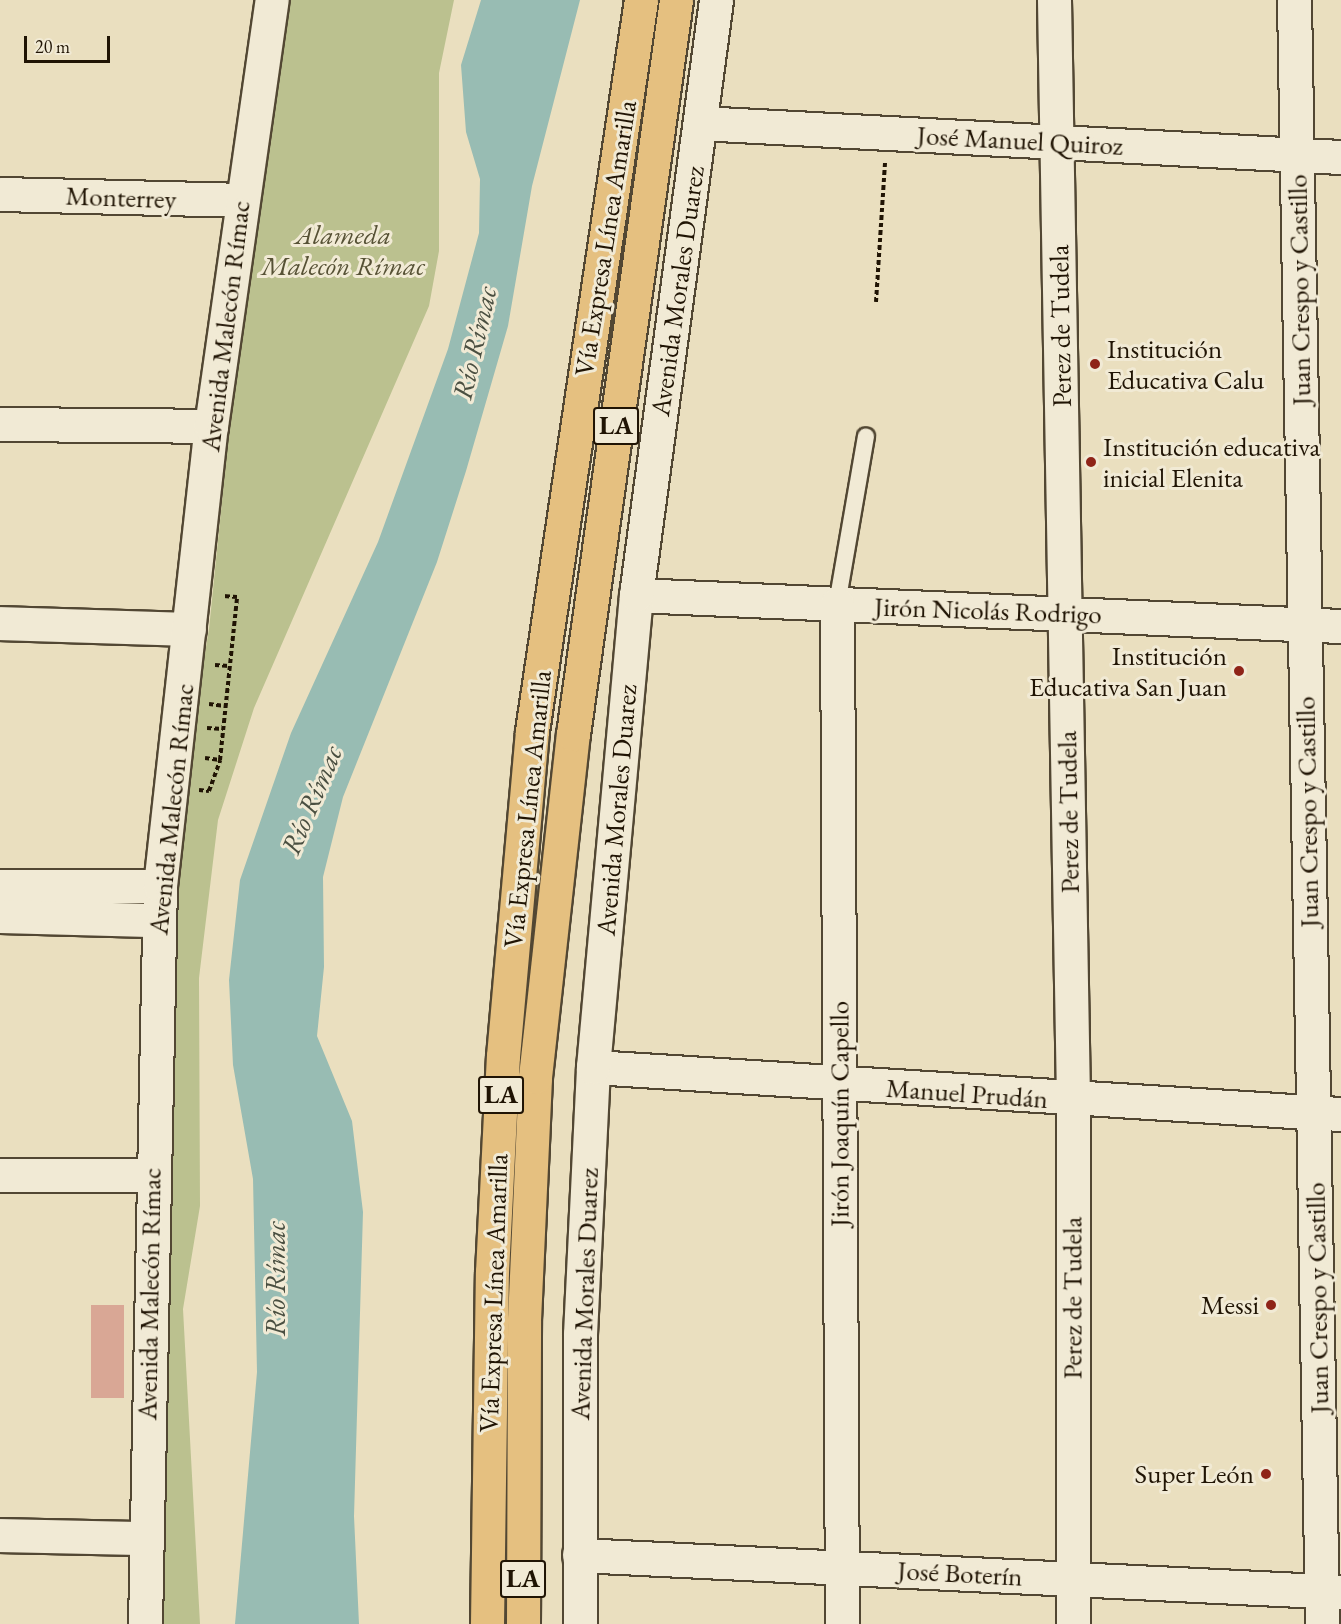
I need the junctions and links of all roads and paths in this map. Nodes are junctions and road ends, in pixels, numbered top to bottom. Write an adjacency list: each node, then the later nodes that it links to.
1 (272, 0): 13 (street, Avenida Malecón Rímac)
2 (641, 0): 45 (highway, Vía Expresa Línea Amarilla / LA)
3 (676, 0): 37 (highway, Vía Expresa Línea Amarilla / LA)
4 (716, 0): 7 (street, Avenida Morales Duarez)
5 (1054, 0): 9 (street, Perez de Tudela)
6 (1294, 0): 10 (street, Juan Crespo y Castillo)
7 (700, 123): 8 (street, José Manuel Quiroz); 18 (street, Avenida Morales Duarez)
8 (886, 133): 9 (street, José Manuel Quiroz); 14 (path)
9 (1056, 142): 10 (street, José Manuel Quiroz); 20 (street, Perez de Tudela)
10 (1298, 155): 11 (street, José Manuel Quiroz); 22 (street, Juan Crespo y Castillo)
11 (1341, 157)
12 (0, 194): 13 (street, Monterrey)
13 (241, 200): 16 (street, Avenida Malecón Rímac)
14 (876, 302)
15 (0, 424): 16 (street)
16 (211, 426): 24 (street, Avenida Malecón Rímac)
17 (866, 436): 19 (lane)
18 (636, 595): 19 (street, Jirón Nicolás Rodrigo); 31 (street, Avenida Morales Duarez)
19 (837, 604): 20 (street, Jirón Nicolás Rodrigo); 32 (street, Jirón Joaquín Capello)
20 (1064, 613): 22 (street, Jirón Nicolás Rodrigo); 33 (street, Perez de Tudela)
21 (0, 623): 24 (street)
22 (1302, 624): 23 (street, Jirón Nicolás Rodrigo); 34 (street, Juan Crespo y Castillo)
23 (1341, 626)
24 (189, 629): 28 (street, Avenida Malecón Rímac)
25 (200, 727): 26 (path)
26 (223, 729)
27 (0, 886): 28 (street)
28 (160, 886): 30 (street, Avenida Malecón Rímac)
29 (0, 916): 30 (street)
30 (158, 920): 36 (street, Avenida Malecón Rímac)
31 (593, 1067): 32 (street, Manuel Prudán); 40 (street, Avenida Morales Duarez)
32 (839, 1083): 33 (street, Manuel Prudán); 41 (street, Jirón Joaquín Capello)
33 (1073, 1101): 34 (street, Manuel Prudán); 42 (street, Perez de Tudela)
34 (1327, 1113): 43 (street, Juan Crespo y Castillo)
35 (0, 1175): 36 (street)
36 (151, 1175): 39 (street, Avenida Malecón Rímac)
37 (522, 1534): 46 (highway, Vía Expresa Línea Amarilla / LA); 47 (highway)
38 (0, 1535): 39 (street)
39 (145, 1538): 44 (street, Avenida Malecón Rímac)
40 (579, 1555): 41 (street, José Boterín); 48 (street, Avenida Morales Duarez)
41 (840, 1567): 42 (street, José Boterín); 49 (street, Jirón Joaquín Capello)
42 (1071, 1579): 43 (street, José Boterín); 50 (street, Perez de Tudela)
43 (1331, 1591): 51 (street, Juan Crespo y Castillo)
44 (145, 1624)
45 (487, 1624)
46 (523, 1624)
47 (538, 1624)
48 (580, 1624)
49 (842, 1624)
50 (1073, 1624)
51 (1322, 1624)

